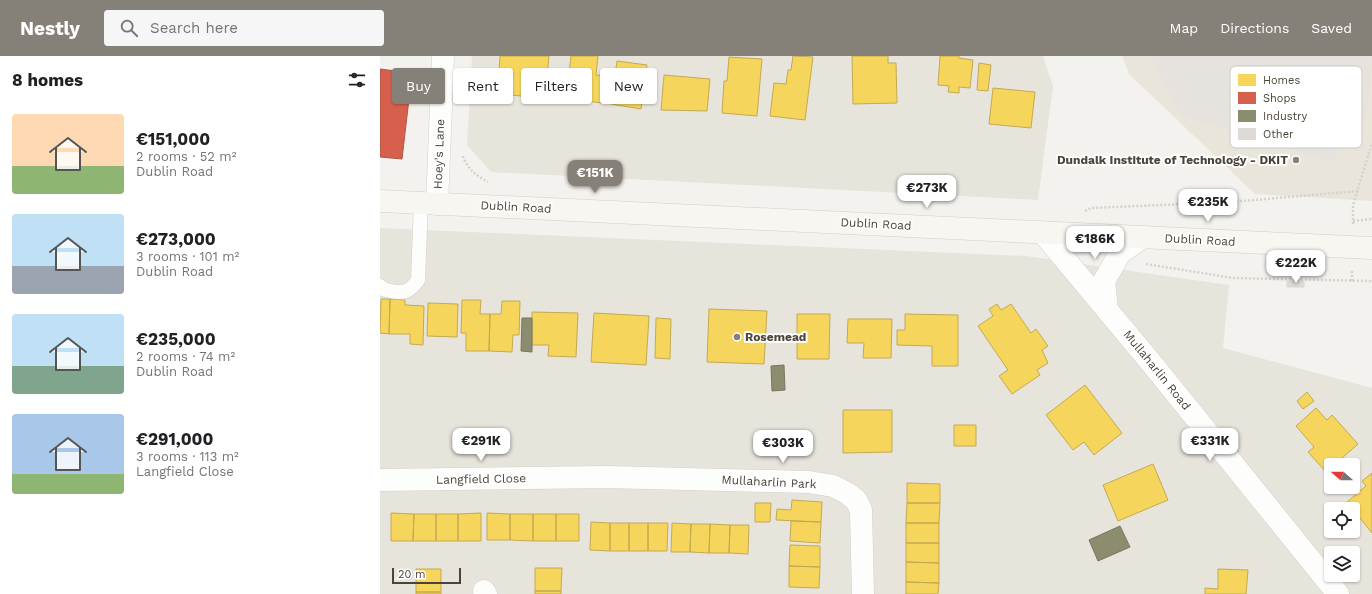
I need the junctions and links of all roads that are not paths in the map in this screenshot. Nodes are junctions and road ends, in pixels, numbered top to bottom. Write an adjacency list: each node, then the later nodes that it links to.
1 (443, 56): 3 (street, Hoey's Lane)
2 (380, 202): 3 (main road, Dublin Road)
3 (429, 203): 4 (main road, Dublin Road); 7 (lane)
4 (1043, 233): 5 (main road, Dublin Road); 8 (street, Mullaharlin Road)
5 (1143, 238): 6 (main road, Dublin Road); 8 (street)
6 (1362, 247)
7 (380, 286)
8 (1107, 310): 12 (street, Mullaharlin Road)
9 (582, 478): 10 (street, Langfield Close); 11 (street, Mullaharlin Park)
10 (380, 480)
11 (863, 594)
12 (1338, 594)

